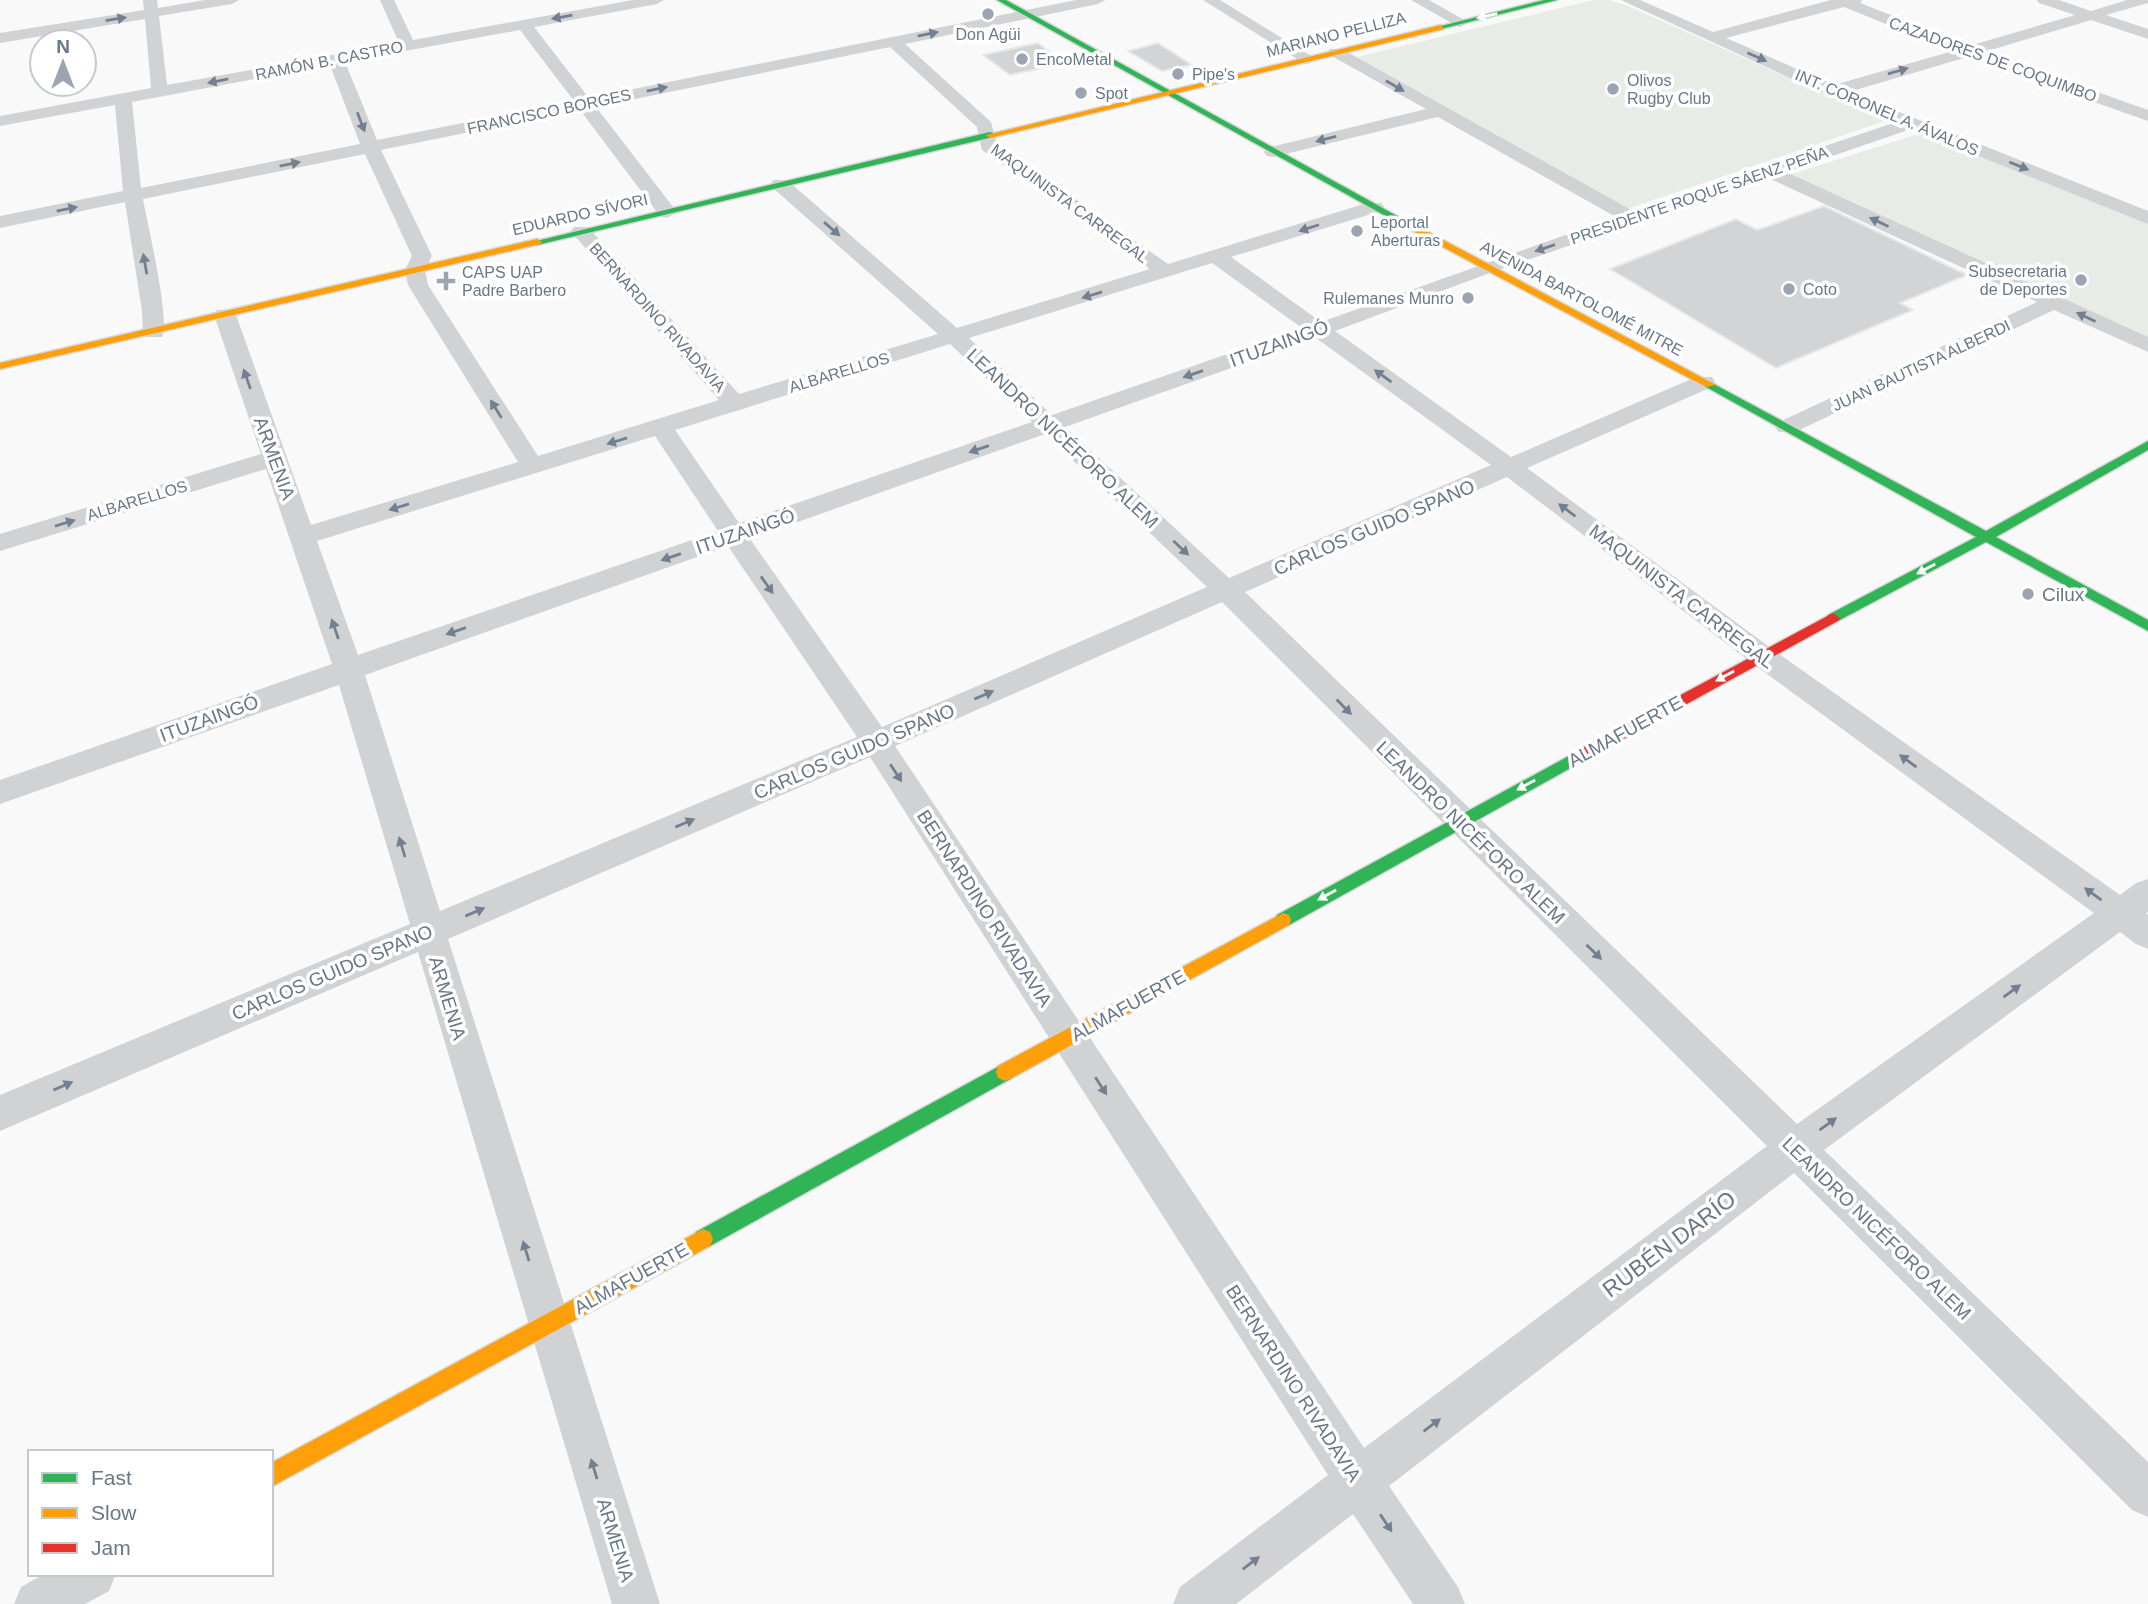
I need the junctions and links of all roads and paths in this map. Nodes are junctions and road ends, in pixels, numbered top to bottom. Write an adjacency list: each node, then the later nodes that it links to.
1 (232, 0): 14 (street)
2 (387, 0): 23 (street)
3 (657, 0): 13 (street, RAMÓN B. CASTRO)
4 (1001, 0): 15 (street, AVENIDA BARTOLOMÉ MITRE)
5 (1098, 0): 15 (street, FRANCISCO BORGES)
6 (1210, 0): 27 (street)
7 (1418, 0): 17 (street)
8 (1553, 0): 17 (street, MARIANO PELLIZA, one-way to 17)
9 (1628, 0): 20 (street, INT. CORONEL A. ÁVALOS)
10 (2044, 0): 16 (street)
11 (2143, 0): 16 (street)
12 (1846, 1): 20 (street); 24 (street, CAZADORES DE COQUIMBO)
13 (627, 3): 18 (street, RAMÓN B. CASTRO, one-way to 18)
14 (151, 7): 21 (street, one-way to 14); 29 (street)
15 (1027, 14): 22 (street, FRANCISCO BORGES, one-way to 15); 30 (street, AVENIDA BARTOLOMÉ MITRE)
16 (2090, 16): 19 (street); 24 (street)
17 (1460, 22): 25 (street, MARIANO PELLIZA)
18 (524, 24): 23 (street, RAMÓN B. CASTRO); 32 (street)
19 (2148, 34)
20 (1711, 37): 28 (street, INT. CORONEL A. ÁVALOS, one-way to 28)
21 (0, 38)
22 (893, 41): 32 (street, FRANCISCO BORGES, one-way to 22); 37 (street, MAQUINISTA CARREGAL)
23 (408, 46): 26 (street, RAMÓN B. CASTRO)
24 (1967, 51): 28 (street, one-way to 24); 34 (street, CAZADORES DE COQUIMBO)
25 (1336, 52): 27 (street, MARIANO PELLIZA); 33 (street, one-way to 33)
26 (336, 59): 29 (street, RAMÓN B. CASTRO, one-way to 29); 38 (street, one-way to 38)
27 (1308, 59): 30 (street, MARIANO PELLIZA)
28 (1833, 90): 36 (street, INT. CORONEL A. ÁVALOS)
29 (160, 92): 31 (street, RAMÓN B. CASTRO)
30 (1167, 93): 37 (street, EDUARDO SÍVORI); 39 (street, AVENIDA BARTOLOMÉ MITRE)
31 (123, 99): 35 (street, RAMÓN B. CASTRO); 42 (street)
32 (586, 104): 38 (street, FRANCISCO BORGES); 44 (street)
33 (1440, 111): 39 (street, one-way to 39); 45 (street)
34 (2148, 116)
35 (0, 121)
36 (1910, 123): 40 (street, PRESIDENTE ROQUE SÁENZ PEÑA); 46 (street, INT. CORONEL A. ÁVALOS, one-way to 46)
37 (986, 135): 41 (street, EDUARDO SÍVORI); 52 (street, MAQUINISTA CARREGAL)
38 (371, 148): 42 (street, FRANCISCO BORGES, one-way to 38); 51 (street)
39 (1273, 152): 43 (street, AVENIDA BARTOLOMÉ MITRE)
40 (1769, 171): 45 (street, PRESIDENTE ROQUE SÁENZ PEÑA); 53 (street, one-way to 40)
41 (780, 184): 44 (street, EDUARDO SÍVORI); 57 (street, LEANDRO NICÉFORO ALEM, one-way to 57)
42 (134, 196): 47 (street, FRANCISCO BORGES, one-way to 42); 56 (street, one-way to 42)
43 (1374, 207): 49 (street, ALBARELLOS, one-way to 49); 50 (street, AVENIDA BARTOLOMÉ MITRE)
44 (667, 212): 48 (street, EDUARDO SÍVORI)
45 (1631, 218): 50 (street, PRESIDENTE ROQUE SÁENZ PEÑA, one-way to 50)
46 (2148, 218)
47 (0, 222)
48 (581, 231): 51 (street, EDUARDO SÍVORI); 61 (street, BERNARDINO RIVADAVIA)
49 (1217, 257): 52 (street, ALBARELLOS); 55 (street, MAQUINISTA CARREGAL)
50 (1488, 267): 55 (street, ITUZAINGÓ); 60 (street, AVENIDA BARTOLOMÉ MITRE)
51 (415, 270): 54 (street, EDUARDO SÍVORI); 67 (street, one-way to 51)
52 (1167, 272): 57 (street, ALBARELLOS, one-way to 57)
53 (2054, 302): 58 (street, one-way to 53); 64 (street, JUAN BAUTISTA ALBERDI)
54 (225, 316): 56 (street, EDUARDO SÍVORI); 66 (street, ARMENIA, one-way to 54)
55 (1318, 330): 62 (street, ITUZAINGÓ, one-way to 62); 68 (street, MAQUINISTA CARREGAL, one-way to 55)
56 (154, 332): 59 (street, EDUARDO SÍVORI)
57 (955, 337): 61 (street, ALBARELLOS); 62 (street, LEANDRO NICÉFORO ALEM)
58 (2148, 345)
59 (0, 366)
60 (1704, 382): 64 (street, AVENIDA BARTOLOMÉ MITRE); 68 (street, CARLOS GUIDO SPANO)
61 (735, 404): 63 (street, ALBARELLOS)
62 (1050, 424): 70 (street, ITUZAINGÓ, one-way to 70); 73 (street, LEANDRO NICÉFORO ALEM, one-way to 73)
63 (661, 426): 67 (street, ALBARELLOS, one-way to 67); 70 (street, BERNARDINO RIVADAVIA)
64 (1787, 427): 71 (street, AVENIDA BARTOLOMÉ MITRE)
65 (2148, 445): 71 (street, ALMAFUERTE)
66 (275, 458): 69 (street, ARMENIA); 72 (street, ALBARELLOS, one-way to 66)
67 (533, 467): 69 (street, ALBARELLOS, one-way to 69)
68 (1511, 468): 73 (street, CARLOS GUIDO SPANO); 75 (street, MAQUINISTA CARREGAL, one-way to 68)
69 (303, 536): 76 (street, ARMENIA, one-way to 69)
70 (732, 536): 76 (street, ITUZAINGÓ, one-way to 76); 77 (street, BERNARDINO RIVADAVIA, one-way to 77)
71 (1986, 537): 74 (street, AVENIDA BARTOLOMÉ MITRE); 75 (street, ALMAFUERTE, one-way to 75)
72 (0, 543)
73 (1226, 590): 77 (street, CARLOS GUIDO SPANO, one-way to 73); 79 (street, LEANDRO NICÉFORO ALEM, one-way to 79)
74 (2148, 625)
75 (1762, 656): 79 (street, ALMAFUERTE, one-way to 79); 80 (street, MAQUINISTA CARREGAL, one-way to 75)
76 (348, 668): 78 (street, ITUZAINGÓ); 81 (street, ARMENIA, one-way to 76)
77 (876, 741): 81 (street, CARLOS GUIDO SPANO, one-way to 77); 82 (street, BERNARDINO RIVADAVIA, one-way to 82)
78 (0, 792)
79 (1460, 822): 82 (street, ALMAFUERTE, one-way to 82); 84 (street, LEANDRO NICÉFORO ALEM, one-way to 84)
80 (2139, 913): 84 (street, RUBÉN DARÍO, one-way to 80)
81 (427, 932): 83 (street, CARLOS GUIDO SPANO, one-way to 81); 85 (street, ARMENIA, one-way to 81)
82 (1069, 1037): 85 (street, ALMAFUERTE); 87 (street, BERNARDINO RIVADAVIA, one-way to 87)
83 (0, 1113)
84 (1795, 1148): 87 (street, RUBÉN DARÍO, one-way to 84); 88 (street, LEANDRO NICÉFORO ALEM)
85 (548, 1323): 86 (street, ALMAFUERTE); 91 (street, ARMENIA, one-way to 85)
86 (273, 1475)
87 (1358, 1481): 92 (street, RUBÉN DARÍO, one-way to 87); 93 (street, BERNARDINO RIVADAVIA, one-way to 93)
88 (2148, 1493)
89 (88, 1576): 90 (street)
90 (38, 1604)
91 (636, 1604)
92 (1197, 1604)
93 (1441, 1604)

